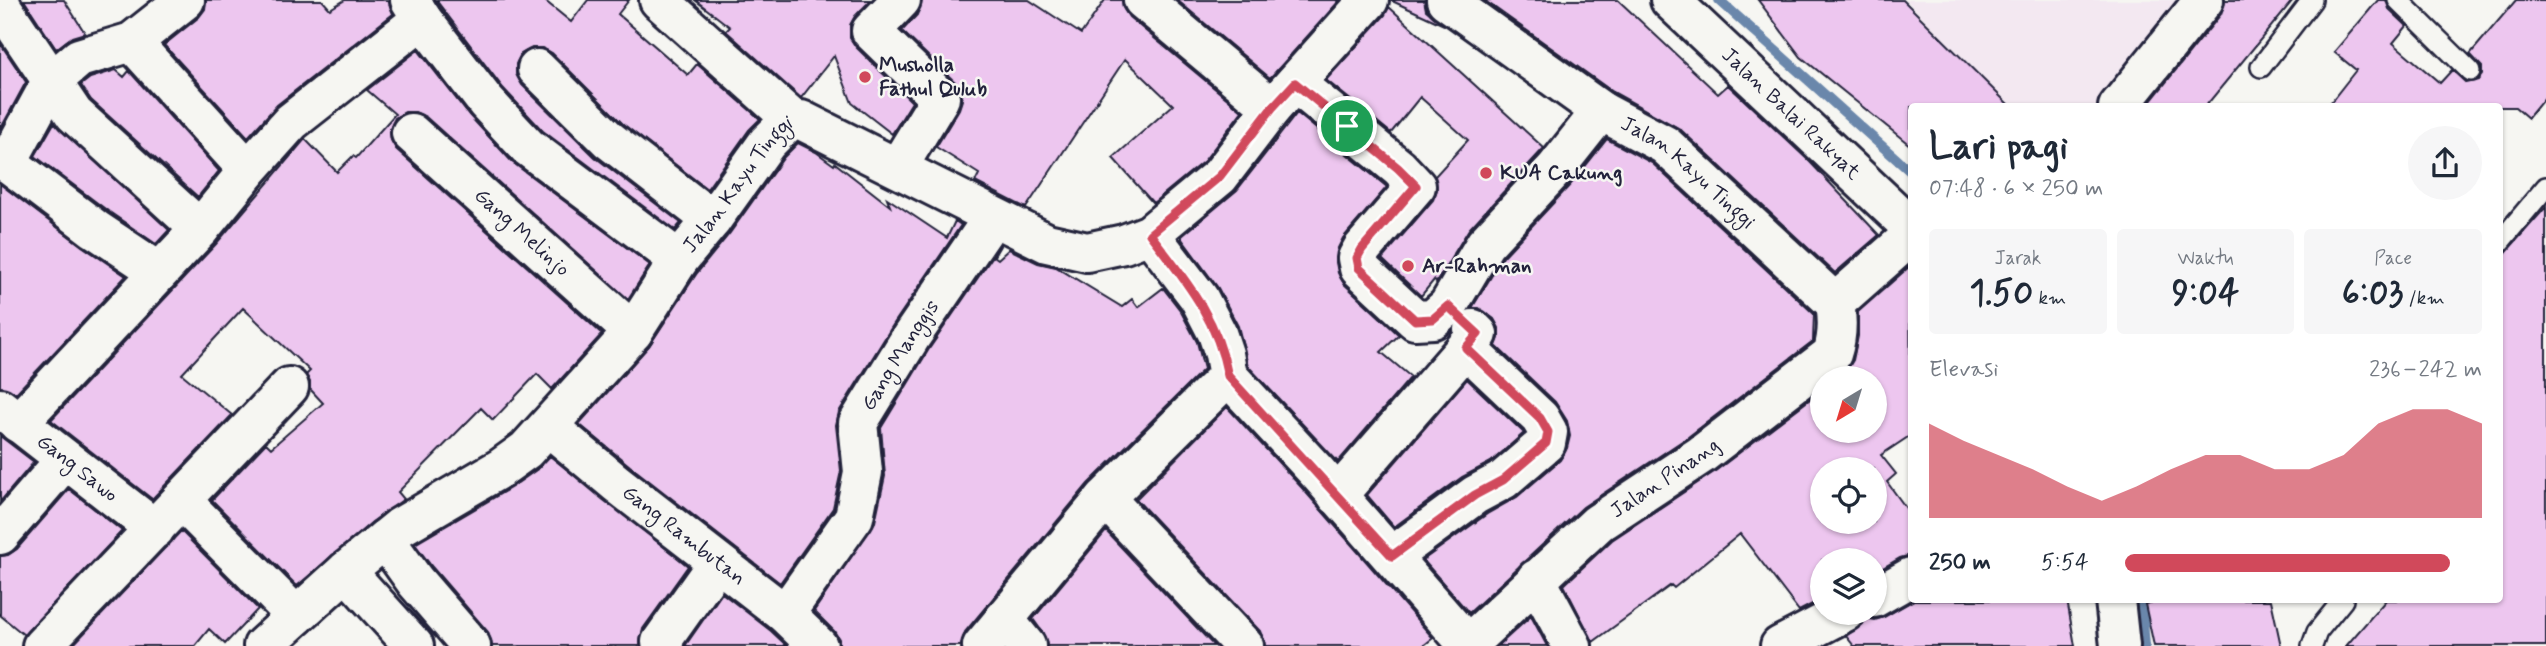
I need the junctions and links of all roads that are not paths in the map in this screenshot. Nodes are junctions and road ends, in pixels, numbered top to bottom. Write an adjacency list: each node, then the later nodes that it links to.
1 (185, 0): 13 (street)
2 (901, 0): 24 (street)
3 (1143, 0): 18 (street)
4 (1369, 0): 18 (street, Jalan Kayu Tinggi)
5 (1446, 0): 20 (street, Jalan Kayu Tinggi)
6 (1670, 0): 29 (street, Jalan Balai Rakyat)
7 (2204, 0): 19 (street)
8 (2312, 0): 14 (lane)
9 (2398, 0): 16 (lane)
10 (667, 3): 21 (street)
11 (0, 4): 17 (street)
12 (416, 10): 25 (street); 34 (street)
13 (132, 42): 17 (street); 25 (street)
14 (2260, 67)
15 (537, 69): 28 (street)
16 (2470, 71)
17 (51, 82): 23 (street); 30 (street)
18 (1283, 96): 31 (street, Jalan Kayu Tinggi); 37 (street)
19 (2121, 103)
20 (1601, 111): 36 (street, Jalan Kayu Tinggi); 37 (street)
21 (793, 120): 24 (street, Jalan Kayu Tinggi); 28 (street, Jalan Kayu Tinggi)
22 (411, 133): 38 (street, Gang Melinjo)
23 (4, 160): 35 (street)
24 (898, 167): 27 (street, Jalan Kayu Tinggi)
25 (248, 170): 30 (street)
26 (2546, 187): 32 (lane)
27 (993, 218): 31 (street, Jalan Kayu Tinggi); 59 (street, Gang Manggis)
28 (712, 220): 34 (street, Jalan Kayu Tinggi)
29 (1908, 224)
30 (200, 229): 35 (street)
31 (1150, 234): 40 (street)
32 (2503, 238)
33 (1908, 239): 36 (street)
34 (679, 260): 38 (street, Jalan Kayu Tinggi)
35 (159, 271): 42 (street)
36 (1835, 303): 54 (street, Jalan Pinang)
37 (1448, 306): 39 (street)
38 (633, 332): 43 (street, Jalan Kayu Tinggi)
39 (1466, 348): 45 (street); 51 (street)
40 (1228, 376): 45 (street); 46 (street)
41 (289, 387): 47 (street)
42 (9, 416): 44 (street, Gang Sawo)
43 (549, 427): 50 (street, Jalan Kayu Tinggi); 52 (street, Gang Rambutan)
44 (65, 460): 48 (street, Gang Sawo); 49 (street)
45 (1337, 496): 51 (street)
46 (1105, 498): 62 (street); 70 (street)
47 (182, 501): 48 (street); 60 (street)
48 (155, 529): 64 (street)
49 (0, 535)
50 (384, 540): 53 (street, Jalan Kayu Tinggi); 67 (street)
51 (1392, 556): 63 (street)
52 (717, 563): 59 (street, Gang Rambutan); 68 (street)
53 (346, 571): 60 (street, Jalan Kayu Tinggi); 66 (street)
54 (1536, 579): 63 (street, Jalan Pinang); 71 (street)
55 (1908, 579): 56 (street)
56 (1887, 591)
57 (2115, 603): 73 (street)
58 (2341, 603): 74 (lane)
59 (785, 614): 69 (street, Gang Rambutan)
60 (296, 616): 65 (street, Jalan Kayu Tinggi)
61 (1820, 625): 72 (street)
62 (1004, 637)
63 (1468, 645)
64 (42, 646)
65 (263, 646)
66 (414, 646)
67 (471, 646)
68 (664, 646)
69 (818, 646)
70 (1244, 646)
71 (1572, 646)
72 (1780, 646)
73 (2120, 646)
74 (2312, 646)

